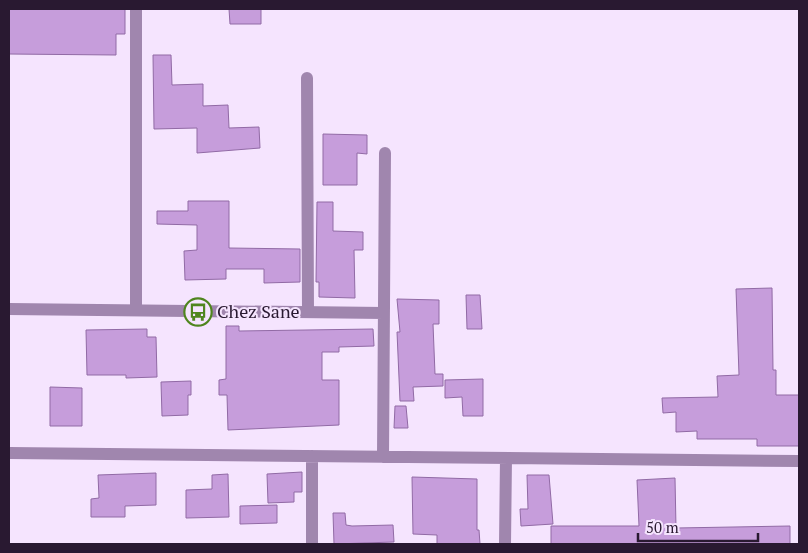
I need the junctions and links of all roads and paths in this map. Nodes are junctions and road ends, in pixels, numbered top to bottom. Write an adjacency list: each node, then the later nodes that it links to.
1 (136, 9): 5 (street)
2 (307, 78): 6 (street)
3 (385, 153): 7 (street)
4 (9, 309): 5 (street)
5 (136, 310): 6 (street)
6 (308, 312): 7 (street)
7 (384, 313): 10 (street)
8 (9, 453): 9 (street)
9 (312, 456): 10 (street); 13 (street)
10 (383, 457): 11 (street)
11 (506, 458): 12 (street); 14 (street)
12 (799, 461)
13 (312, 544)
14 (505, 544)

